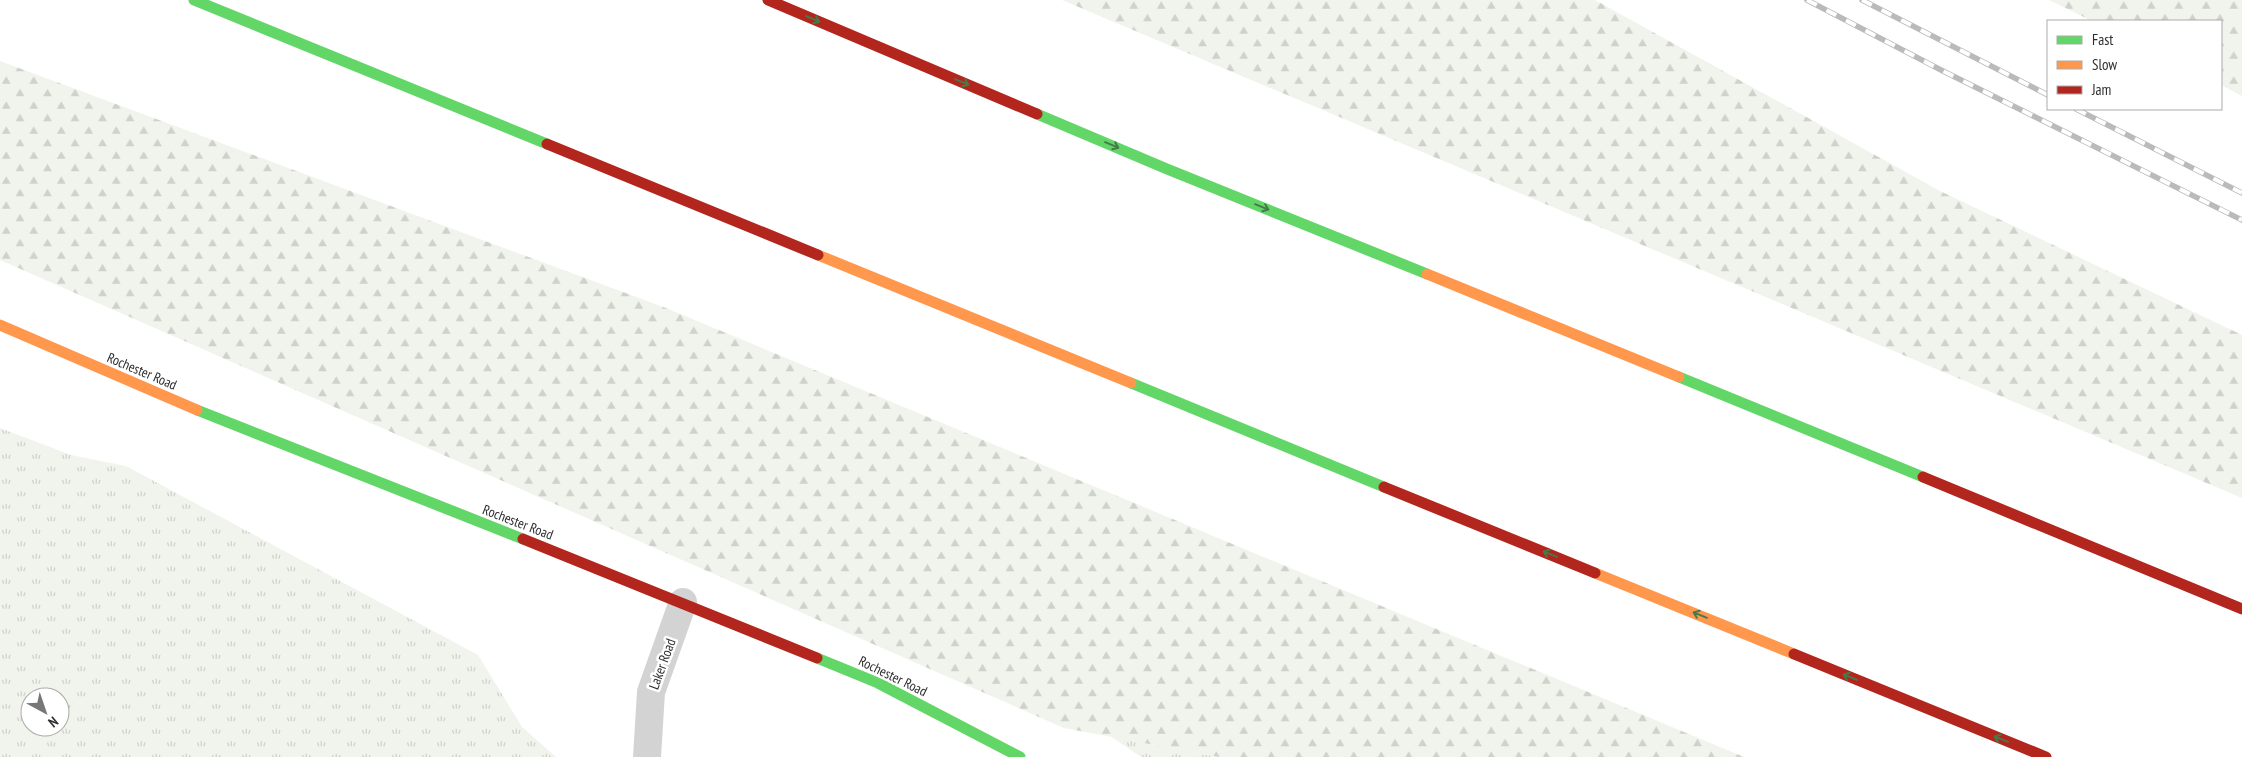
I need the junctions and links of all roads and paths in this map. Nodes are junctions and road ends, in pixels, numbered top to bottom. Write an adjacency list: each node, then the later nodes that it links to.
1 (194, 0): 8 (main road, one-way to 1)
2 (768, 0): 5 (main road, one-way to 5)
3 (0, 325): 4 (main road, Rochester Road)
4 (683, 602): 6 (street, Laker Road); 7 (main road, Rochester Road)
5 (2242, 609)
6 (647, 757)
7 (1020, 757)
8 (2046, 757)

